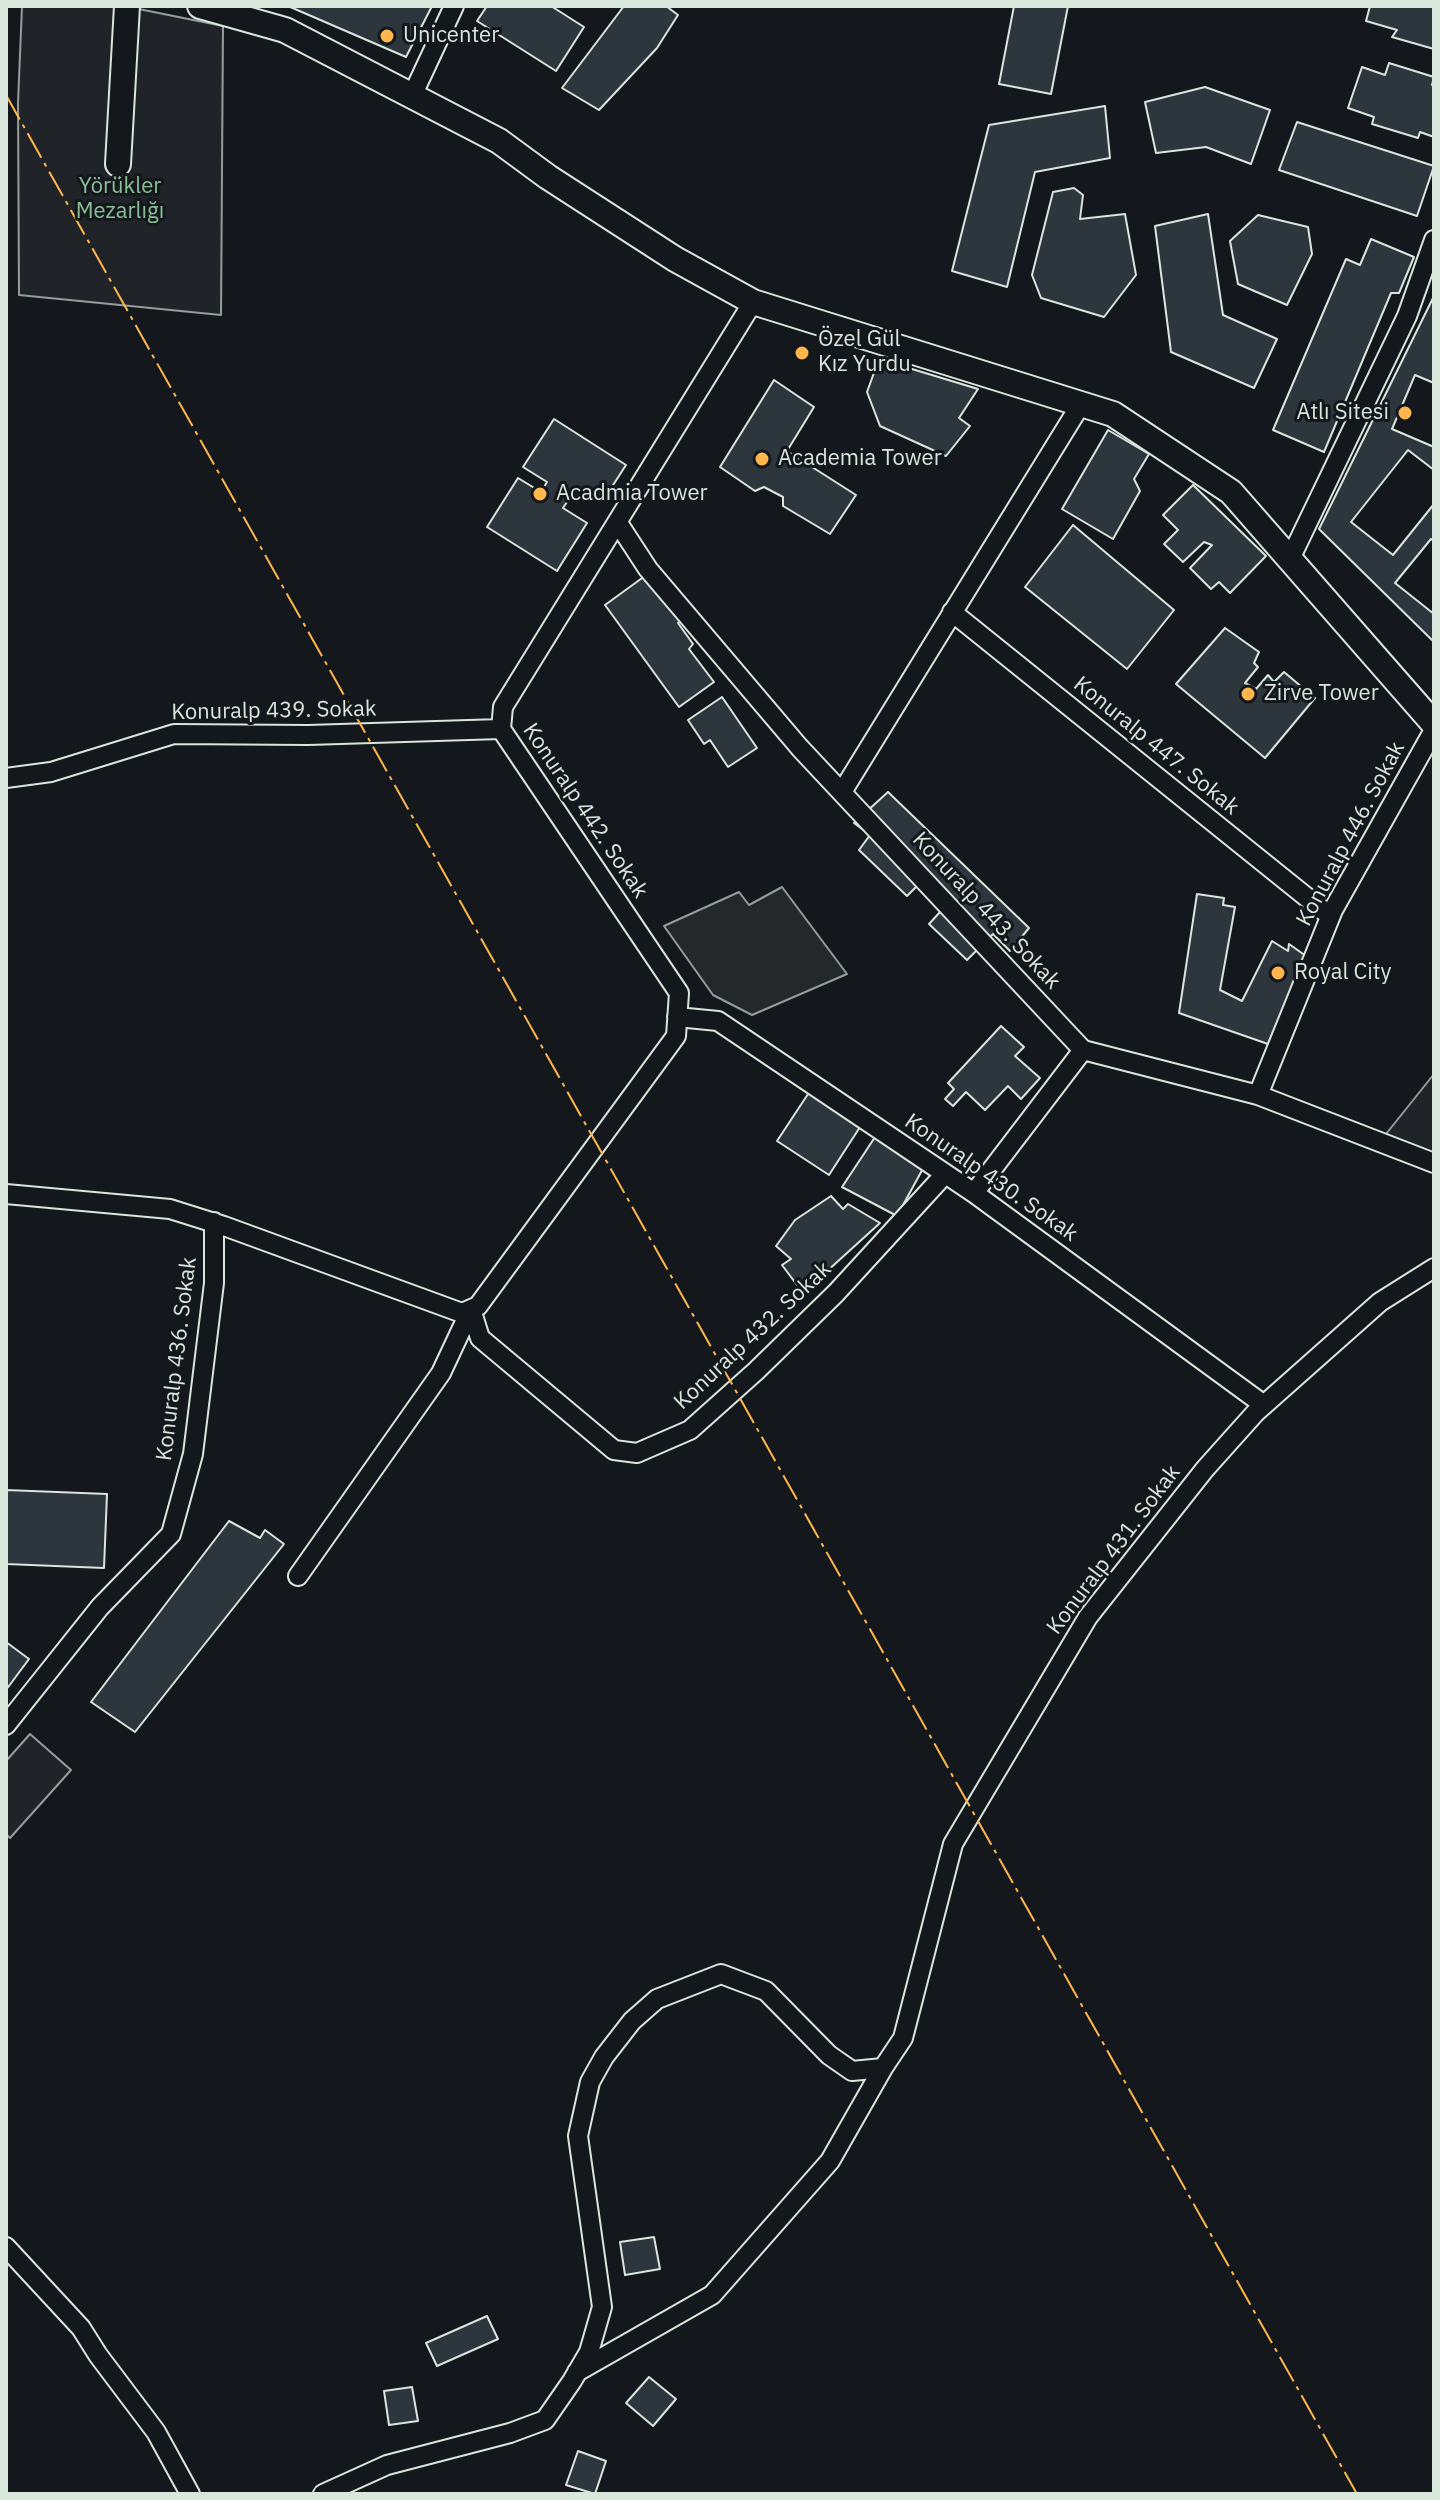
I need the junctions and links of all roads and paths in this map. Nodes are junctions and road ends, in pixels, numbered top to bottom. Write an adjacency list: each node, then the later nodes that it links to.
1 (127, 6): 5 (street)
2 (200, 6): 4 (street)
3 (454, 6): 4 (street)
4 (412, 96): 7 (street)
5 (118, 164)
6 (1434, 240): 10 (street)
7 (753, 302): 8 (street); 9 (street, Konuralp 442. Sokak)
8 (1081, 404): 10 (street); 11 (street)
9 (618, 523): 13 (street, Konuralp 442. Sokak); 16 (street, Konuralp 443. Sokak)
10 (1290, 559): 12 (street)
11 (952, 612): 16 (street); 17 (street, Konuralp 447. Sokak)
12 (1434, 724)
13 (501, 729): 15 (street, Konuralp 439. Sokak); 18 (street, Konuralp 442. Sokak)
14 (1434, 730): 17 (street, Konuralp 446. Sokak)
15 (6, 778)
16 (842, 792): 19 (street, Konuralp 443. Sokak)
17 (1330, 916): 20 (street, Konuralp 446. Sokak)
18 (677, 1017): 22 (street, Konuralp 430. Sokak); 27 (street)
19 (1083, 1050): 20 (street); 23 (street)
20 (1258, 1095): 21 (street)
21 (1434, 1163)
22 (945, 1174): 23 (street, Konuralp 430. Sokak); 27 (street, Konuralp 432. Sokak)
23 (974, 1193): 28 (street, Konuralp 430. Sokak)
24 (6, 1194): 25 (street)
25 (214, 1222): 27 (street); 30 (street, Konuralp 436. Sokak)
26 (1434, 1268): 28 (street, Konuralp 431. Sokak)
27 (471, 1309): 29 (street)
28 (1264, 1405): 31 (street, Konuralp 431. Sokak)
29 (298, 1576)
30 (6, 1725)
31 (883, 2068): 33 (street, Konuralp 431. Sokak); 33 (street, Konuralp 431. Sokak)
32 (6, 2247): 34 (street)
33 (577, 2372): 35 (street, Konuralp 431. Sokak)
34 (190, 2494)
35 (323, 2494)

